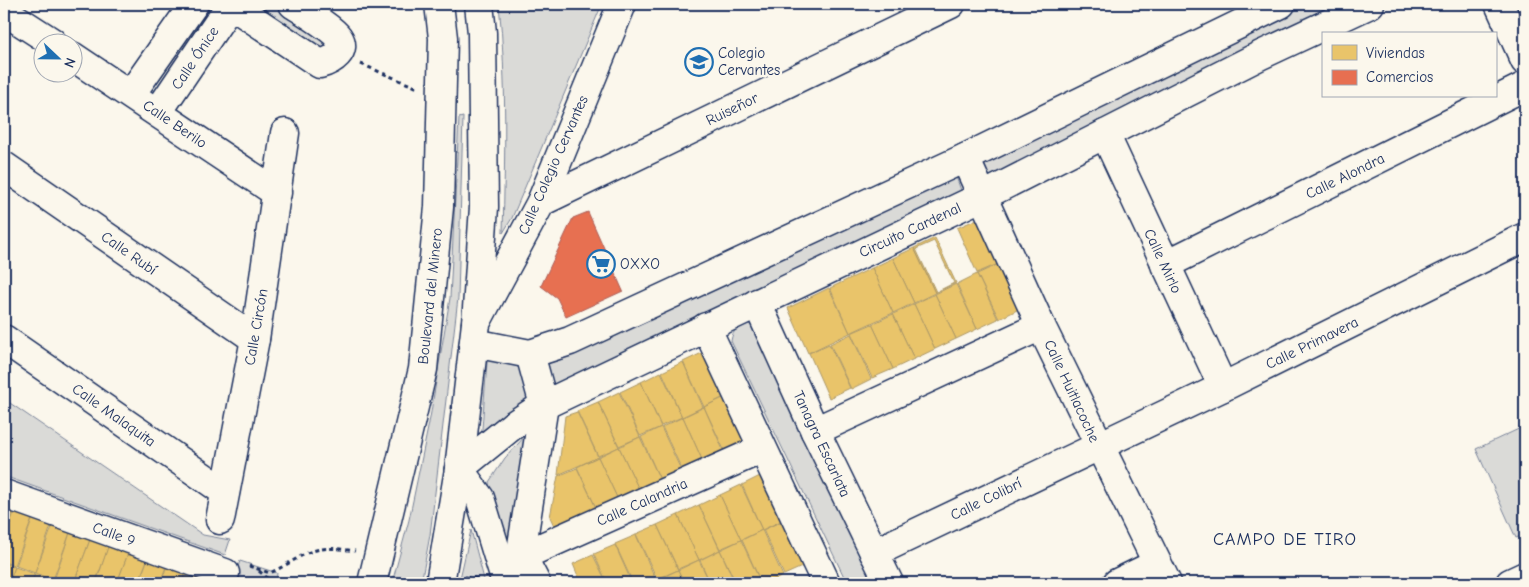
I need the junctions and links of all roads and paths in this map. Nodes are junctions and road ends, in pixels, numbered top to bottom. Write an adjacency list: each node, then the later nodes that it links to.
1 (194, 4): 17 (street)
2 (231, 4): 3 (street); 19 (street, Calle Ónice)
3 (293, 4)
4 (439, 4): 18 (street, Boulevard del Minero)
5 (479, 4): 32 (street)
6 (622, 4): 26 (street, Calle Colegio Cervantes)
7 (951, 4): 26 (street, Ruiseñor)
8 (1281, 4): 22 (street)
9 (1370, 4): 21 (street, Circuito Cardenal)
10 (1499, 4): 13 (street)
11 (4, 11): 12 (street)
12 (37, 32)
13 (1525, 60)
14 (82, 62): 17 (street, Calle Berilo)
15 (379, 71): 18 (path)
16 (1525, 86): 28 (street, Calle Alondra)
17 (131, 94): 19 (street, Calle Berilo)
18 (441, 98): 48 (street, Boulevard del Minero)
19 (158, 112): 24 (street, Calle Berilo)
20 (285, 133): 24 (street, Calle Circón)
21 (1105, 134): 25 (street, Circuito Cardenal); 28 (street, Calle Mirlo)
22 (965, 158): 25 (street, Calle Huitlacoche); 35 (street)
23 (4, 166): 34 (street, Calle Rubí)
24 (277, 193): 34 (street, Calle Circón)
25 (983, 196): 29 (street, Circuito Cardenal); 30 (street, Calle Huitlacoche)
26 (540, 202): 32 (street, Calle Colegio Cervantes)
27 (1525, 237): 36 (street, Calle Primavera)
28 (1165, 265): 36 (street, Calle Mirlo)
29 (757, 303): 31 (street, Circuito Cardenal); 38 (street, Tanagra Escarlata)
30 (1042, 326): 38 (street); 39 (street, Calle Huitlacoche)
31 (706, 327): 37 (street, Circuito Cardenal); 40 (street)
32 (475, 333): 35 (street); 41 (street)
33 (4, 339): 42 (street, Calle Malaquita)
34 (255, 339): 42 (street, Calle Circón)
35 (530, 354): 37 (street)
36 (1223, 387): 39 (street, Calle Primavera)
37 (544, 405): 41 (street, Circuito Cardenal); 46 (street)
38 (815, 431): 45 (street, Tanagra Escarlata)
39 (1098, 445): 45 (street, Calle Colibrí); 49 (street, Calle Huitlacoche)
40 (762, 449): 46 (street, Calle Calandria); 52 (street)
41 (459, 469): 54 (street); 55 (street)
42 (225, 492): 44 (street, Calle Circón)
43 (4, 494): 50 (street, Calle 9)
44 (220, 520)
45 (874, 553): 58 (street, Tanagra Escarlata)
46 (522, 556): 56 (street); 57 (street)
47 (257, 569): 48 (path); 50 (path); 50 (path); 53 (path)
48 (375, 571)
49 (1162, 573): 59 (street)
50 (231, 575)
51 (1525, 576): 60 (street)
52 (819, 581)
53 (265, 583)
54 (440, 583)
55 (506, 583)
56 (515, 583)
57 (536, 583)
58 (889, 583)
59 (1117, 583)
60 (1510, 583)

